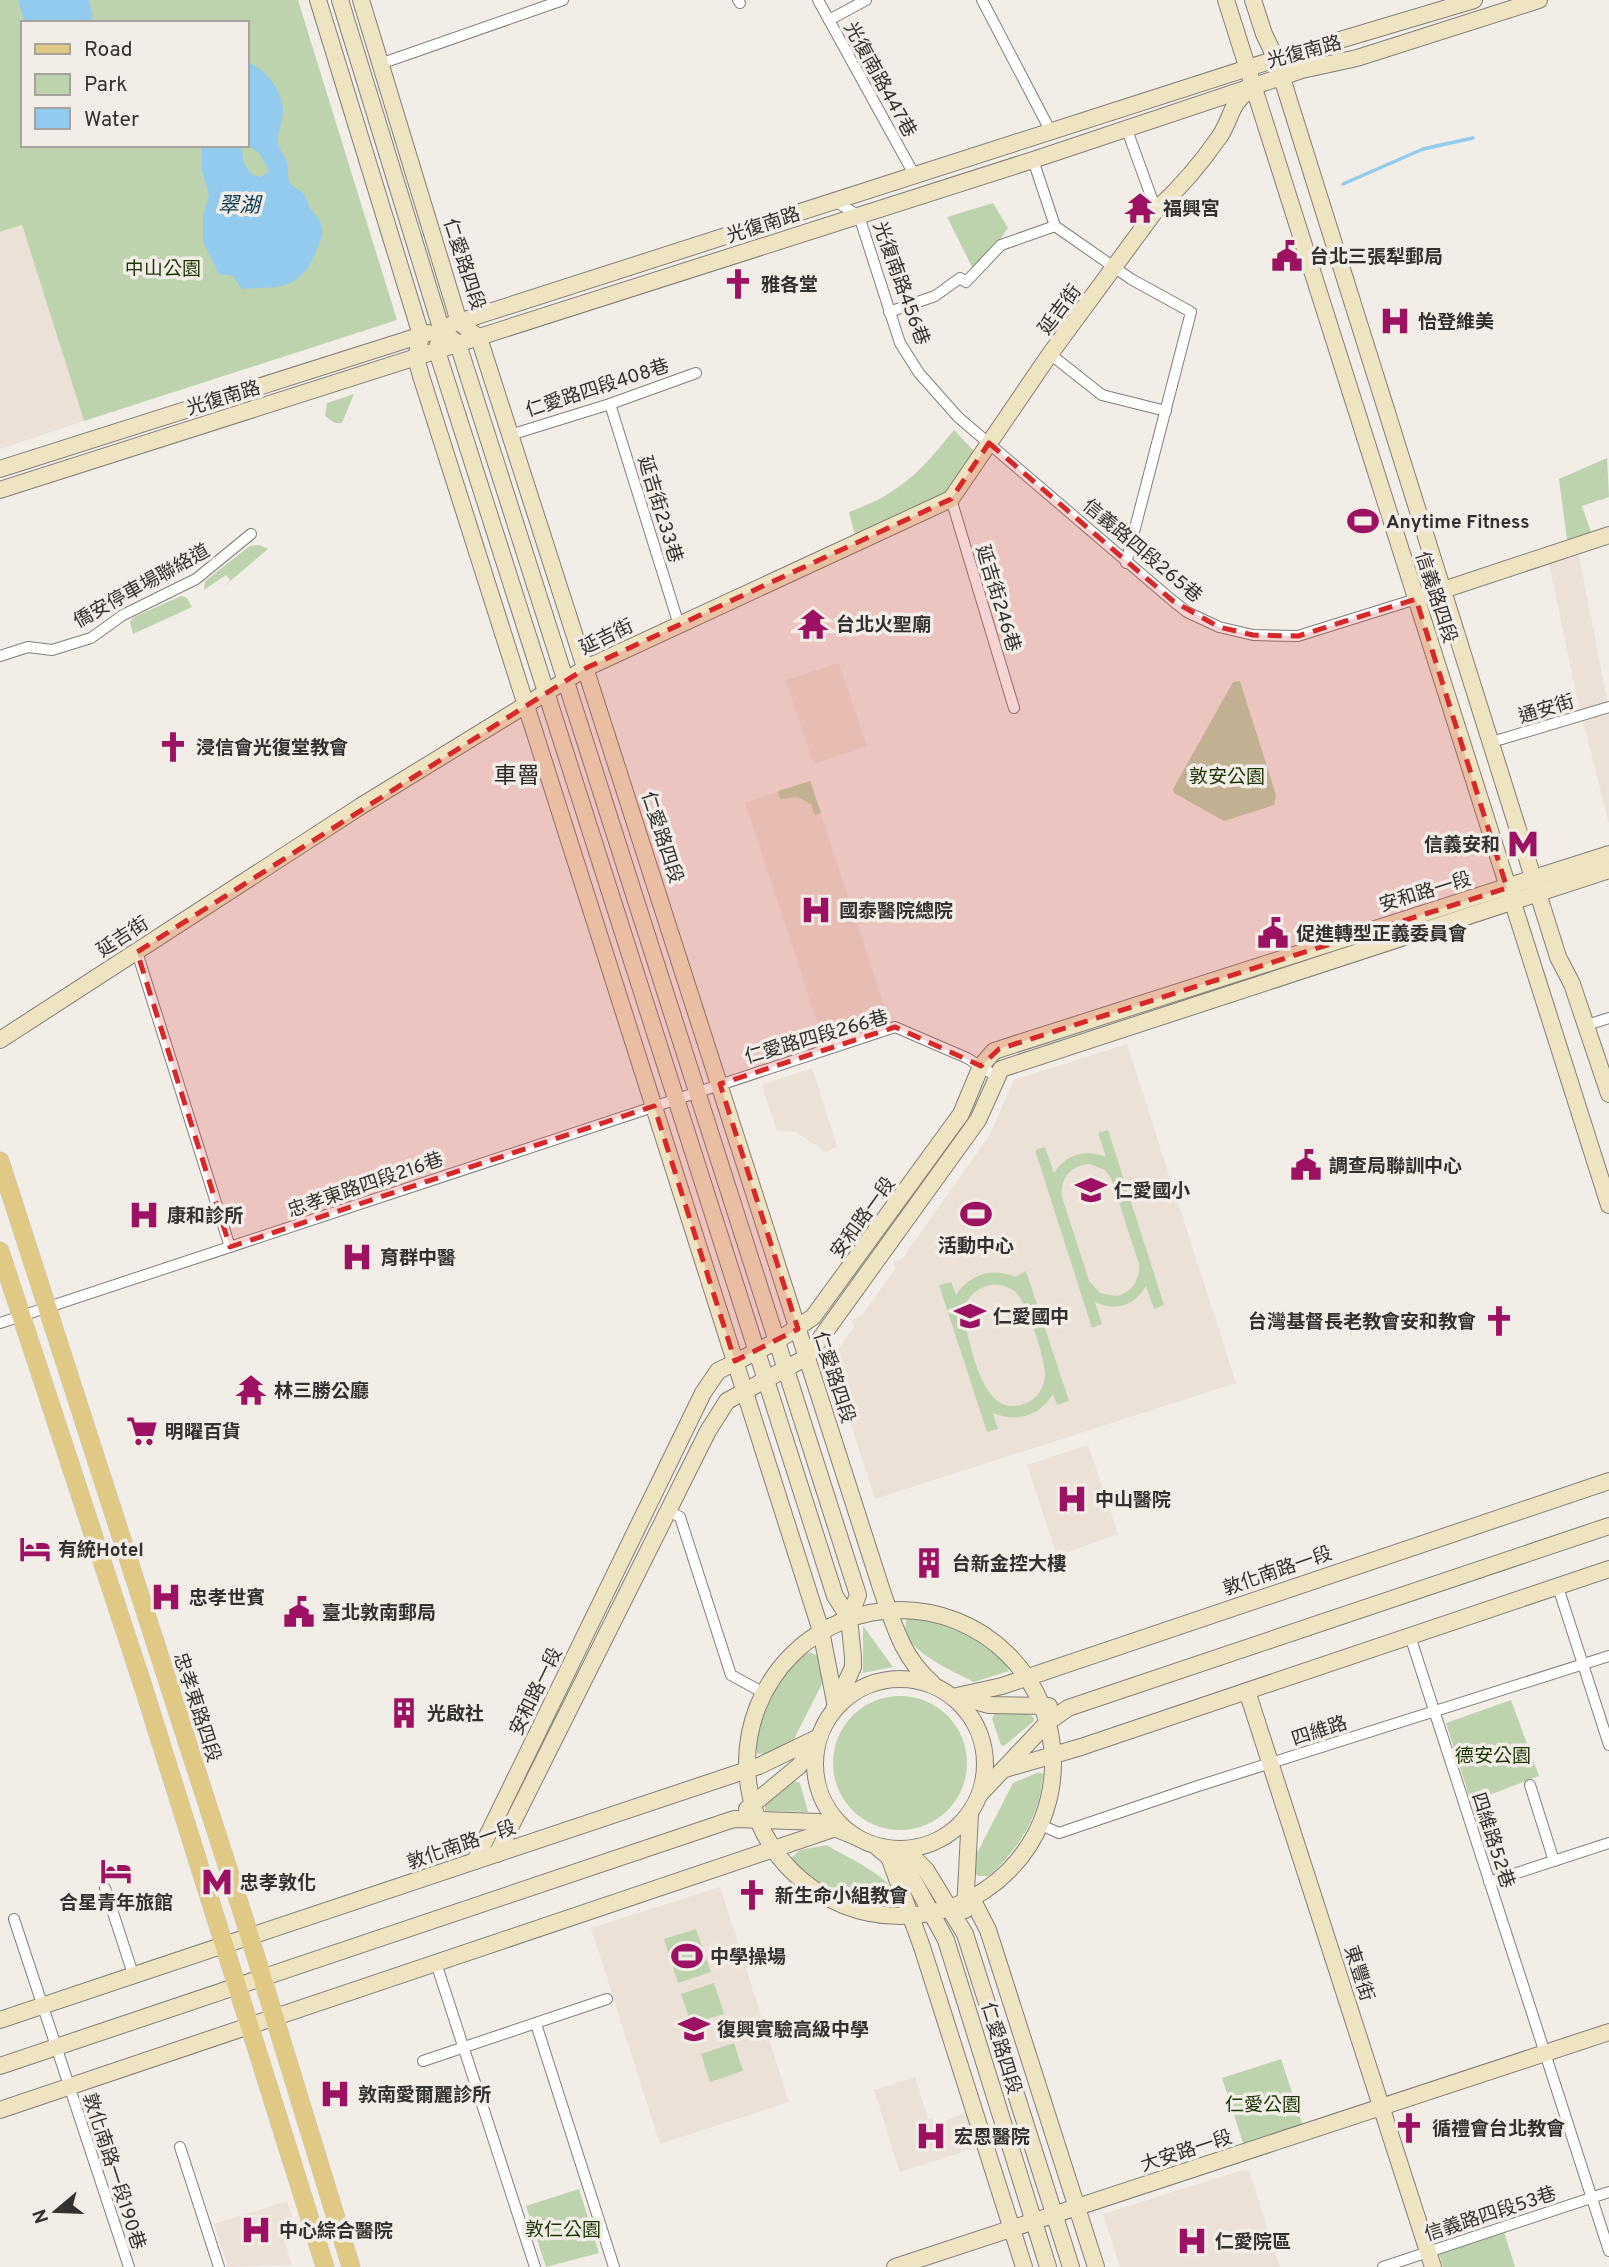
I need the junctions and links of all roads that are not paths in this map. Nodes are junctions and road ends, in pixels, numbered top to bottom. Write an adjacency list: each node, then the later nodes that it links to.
1 (318, 0): 30 (main road)
2 (340, 0): 29 (main road)
3 (361, 0): 14 (main road, 仁愛路四段)
4 (563, 0): 14 (street)
5 (818, 0): 12 (street, 光復南路447巷)
6 (866, 0): 12 (street)
7 (982, 0): 19 (street)
8 (1226, 0): 15 (main road, 信義路四段)
9 (1253, 0): 13 (main road, 信義路四段)
10 (1474, 0): 13 (main road, 光復南路)
11 (1539, 0): 16 (main road, 光復南路)
12 (829, 20): 21 (street, 光復南路447巷)
13 (1276, 60): 15 (main road, 光復南路); 16 (main road, 信義路四段)
14 (380, 64): 28 (main road, 仁愛路四段)
15 (1247, 69): 17 (main road, 信義路四段); 19 (main road, 光復南路)
16 (1282, 78): 17 (main road, 光復南路); 47 (main road, 信義路四段)
17 (1253, 87): 18 (main road, 光復南路); 23 (main road, 延吉街); 48 (main road, 信義路四段)
18 (1127, 130): 20 (main road, 光復南路); 23 (street)
19 (1051, 132): 21 (main road, 光復南路)
20 (1033, 160): 24 (main road, 光復南路); 25 (street)
21 (915, 176): 22 (main road, 光復南路)
22 (835, 201): 24 (street, 光復南路456巷); 28 (main road, 光復南路)
23 (1156, 210): 26 (main road, 延吉街)
24 (859, 216): 27 (street, 光復南路456巷); 31 (main road, 光復南路)
25 (1055, 226): 26 (street); 27 (street)
26 (1116, 269): 34 (main road, 延吉街); 38 (street)
27 (890, 312): 40 (street, 光復南路456巷)
28 (459, 322): 29 (main road, 光復南路); 31 (main road, 仁愛路四段)
29 (441, 328): 30 (main road, 光復南路); 32 (main road); 33 (main road)
30 (421, 335): 35 (main road); 41 (main road, 光復南路)
31 (479, 338): 32 (main road, 光復南路); 39 (main road, 仁愛路四段)
32 (458, 344): 33 (main road, 光復南路); 52 (main road)
33 (437, 351): 35 (main road, 光復南路); 53 (main road)
34 (1051, 354): 38 (street); 40 (main road, 延吉街)
35 (416, 358): 42 (main road, 光復南路); 54 (main road)
36 (696, 373): 37 (street, 仁愛路四段408巷)
37 (610, 404): 39 (street, 仁愛路四段408巷); 49 (street, 延吉街233巷)
38 (1166, 411): 46 (street)
39 (510, 435): 51 (main road, 仁愛路四段)
40 (989, 443): 43 (main road, 延吉街); 46 (street, 信義路四段265巷)
41 (0, 469)
42 (0, 490)
43 (951, 499): 49 (main road, 延吉街); 56 (street, 延吉街246巷)
44 (251, 534): 50 (street, 僑安停車場聯絡道)
45 (1609, 535): 47 (main road)
46 (1126, 563): 48 (street, 信義路四段265巷)
47 (1443, 590): 48 (main road); 57 (main road, 信義路四段)
48 (1416, 599): 60 (main road, 信義路四段)
49 (679, 625): 51 (main road, 延吉街)
50 (0, 656)
51 (586, 668): 52 (main road, 延吉街); 67 (main road, 仁愛路四段)
52 (567, 680): 53 (main road, 延吉街); 68 (main road)
53 (545, 693): 54 (main road, 延吉街); 70 (main road)
54 (524, 705): 61 (main road, 延吉街); 71 (main road)
55 (1609, 707): 57 (street, 通安街)
56 (1014, 708)
57 (1492, 742): 60 (main road, 信義路四段)
58 (1609, 854): 60 (main road)
59 (1609, 870): 60 (main road)
60 (1524, 890): 63 (main road, 信義路四段); 65 (main road, 安和路一段); 66 (main road, 安和路一段); 73 (main road, 信義路四段)
61 (137, 951): 64 (main road, 延吉街); 74 (street)
62 (1609, 1018): 63 (street)
63 (1587, 1025): 69 (main road, 信義路四段)
64 (0, 1040)
65 (981, 1066): 66 (street, 仁愛路四段266巷); 67 (street, 仁愛路四段266巷); 79 (main road, 安和路一段)
66 (996, 1076): 82 (main road, 安和路一段)
67 (720, 1084): 68 (street, 忠孝東路四段216巷); 79 (main road, 仁愛路四段)
68 (697, 1092): 70 (street, 忠孝東路四段216巷); 80 (main road)
69 (1609, 1094)
70 (676, 1098): 71 (street, 忠孝東路四段216巷); 81 (main road)
71 (654, 1106): 74 (street, 忠孝東路四段216巷); 83 (main road)
72 (0, 1161): 76 (main road, 忠孝東路四段)
73 (1609, 1206)
74 (230, 1247): 76 (street, 忠孝東路四段216巷)
75 (0, 1251): 77 (main road)
76 (47, 1308): 77 (street, 忠孝東路四段216巷); 137 (main road, 忠孝東路四段)
77 (20, 1317): 78 (street, 忠孝東路四段216巷); 138 (main road)
78 (0, 1323)
79 (798, 1329): 80 (main road, 安和路一段); 82 (main road, 仁愛路四段)
80 (778, 1341): 81 (main road, 安和路一段); 84 (main road)
81 (757, 1351): 83 (main road, 安和路一段); 85 (main road)
82 (807, 1357): 84 (main road, 安和路一段); 92 (main road, 仁愛路四段)
83 (736, 1362): 86 (main road); 127 (main road, 安和路一段)
84 (786, 1367): 85 (main road, 安和路一段); 93 (main road)
85 (766, 1378): 86 (main road, 安和路一段); 93 (main road)
86 (745, 1390): 88 (main road, 安和路一段); 94 (main road)
87 (1609, 1481): 98 (main road, 敦化南路一段)
88 (669, 1511): 101 (street); 125 (main road, 安和路一段)
89 (1609, 1526): 105 (main road)
90 (1609, 1569): 91 (main road)
91 (1558, 1587): 95 (main road); 97 (street)
92 (889, 1610): 93 (main road); 98 (main road); 99 (main road, 仁愛路四段)
93 (849, 1618): 94 (main road); 103 (main road)
94 (821, 1632): 101 (main road); 103 (main road)
95 (1410, 1636): 100 (main road); 106 (street, 四維路52巷)
96 (1609, 1656): 97 (street, 四維路)
97 (1581, 1664): 106 (street, 四維路); 109 (street)
98 (1026, 1677): 102 (main road, 敦化南路一段); 104 (main road)
99 (932, 1683): 102 (main road); 103 (main road)
100 (1247, 1691): 110 (main road); 111 (main road, 東豐街)
101 (764, 1693): 112 (main road)
102 (952, 1694): 104 (main road); 115 (main road)
103 (835, 1706): 108 (main road)
104 (1042, 1706): 105 (main road); 107 (main road)
105 (1069, 1708): 107 (main road)
106 (1434, 1711): 111 (street, 四維路); 129 (street, 四維路52巷)
107 (1047, 1723): 110 (main road); 113 (main road)
108 (819, 1737): 112 (main road, 敦化南路一段); 116 (main road); 120 (main road)
109 (1609, 1745)
110 (1053, 1755): 113 (main road); 118 (main road)
111 (1271, 1764): 118 (street, 四維路); 156 (main road, 東豐街)
112 (747, 1769): 116 (main road); 125 (main road, 敦化南路一段)
113 (1005, 1769): 115 (main road)
114 (1530, 1785): 128 (street)
115 (980, 1794): 117 (main road)
116 (755, 1812): 119 (main road); 124 (main road); 141 (main road)
117 (970, 1814): 123 (main road); 131 (main road, 仁愛路四段)
118 (1041, 1825): 131 (main road)
119 (833, 1829): 120 (main road); 124 (main road)
120 (854, 1836): 122 (main road)
121 (1609, 1843): 128 (street)
122 (874, 1845): 123 (main road); 126 (main road, 仁愛路四段)
123 (905, 1849): 132 (main road, 仁愛路四段)
124 (774, 1850): 134 (main road); 139 (main road)
125 (497, 1854): 127 (main road, 敦化南路一段)
126 (888, 1856): 133 (main road, 仁愛路四段); 134 (main road)
127 (475, 1861): 137 (main road, 敦化南路一段)
128 (1555, 1861): 129 (street)
129 (1489, 1882): 152 (street, 四維路52巷)
130 (105, 1888): 140 (street)
131 (969, 1901): 132 (main road); 136 (main road, 仁愛路四段); 161 (main road, 仁愛路四段)
132 (950, 1909): 133 (main road); 136 (main road, 仁愛路四段)
133 (931, 1914): 134 (main road); 163 (main road, 仁愛路四段)
134 (912, 1916): 164 (main road)
135 (14, 1919): 144 (street, 敦化南路一段190巷)
136 (965, 1934): 162 (main road, 仁愛路四段)
137 (249, 1937): 138 (main road, 敦化南路一段); 141 (main road, 忠孝東路四段)
138 (223, 1946): 140 (main road, 敦化南路一段); 142 (main road)
139 (436, 1963): 145 (main road); 151 (street)
140 (133, 1974): 144 (main road, 敦化南路一段)
141 (260, 1976): 142 (main road); 145 (main road, 忠孝東路四段)
142 (235, 1985): 148 (main road); 150 (main road)
143 (607, 2000): 147 (street)
144 (43, 2006): 146 (main road, 敦化南路一段); 150 (street, 敦化南路一段190巷)
145 (273, 2019): 148 (main road); 165 (main road, 忠孝東路四段)
146 (0, 2020)
147 (536, 2024): 151 (street); 173 (street)
148 (248, 2027): 155 (main road); 168 (main road)
149 (1609, 2032): 152 (main road, 大安路一段)
150 (56, 2047): 154 (main road); 155 (street, 敦化南路一段190巷)
151 (464, 2048): 153 (street); 172 (street)
152 (1544, 2054): 156 (main road, 大安路一段); 160 (street, 四維路52巷)
153 (423, 2061)
154 (0, 2066)
155 (69, 2087): 157 (main road); 169 (street, 敦化南路一段190巷)
156 (1382, 2108): 161 (main road, 大安路一段); 167 (main road, 東豐街)
157 (0, 2110)
158 (180, 2147): 170 (street)
159 (1609, 2192): 160 (street, 信義路四段53巷)
160 (1592, 2197): 166 (street, 四維路52巷); 167 (street, 信義路四段53巷)
161 (1077, 2208): 162 (main road, 大安路一段); 178 (main road, 仁愛路四段)
162 (1055, 2216): 163 (main road, 大安路一段); 177 (main road, 仁愛路四段)
163 (1034, 2222): 164 (main road, 大安路一段); 176 (main road, 仁愛路四段)
164 (1012, 2229): 174 (main road, 大安路一段); 175 (main road)
165 (345, 2248): 168 (street); 171 (main road, 忠孝東路四段)
166 (1609, 2251)
167 (1430, 2259): 179 (street, 信義路四段53巷)
168 (323, 2262)
169 (129, 2267)
170 (219, 2267)
171 (351, 2267)
172 (535, 2267)
173 (614, 2267)
174 (895, 2267)
175 (1024, 2267)
176 (1048, 2267)
177 (1071, 2267)
178 (1096, 2267)
179 (1382, 2267)

